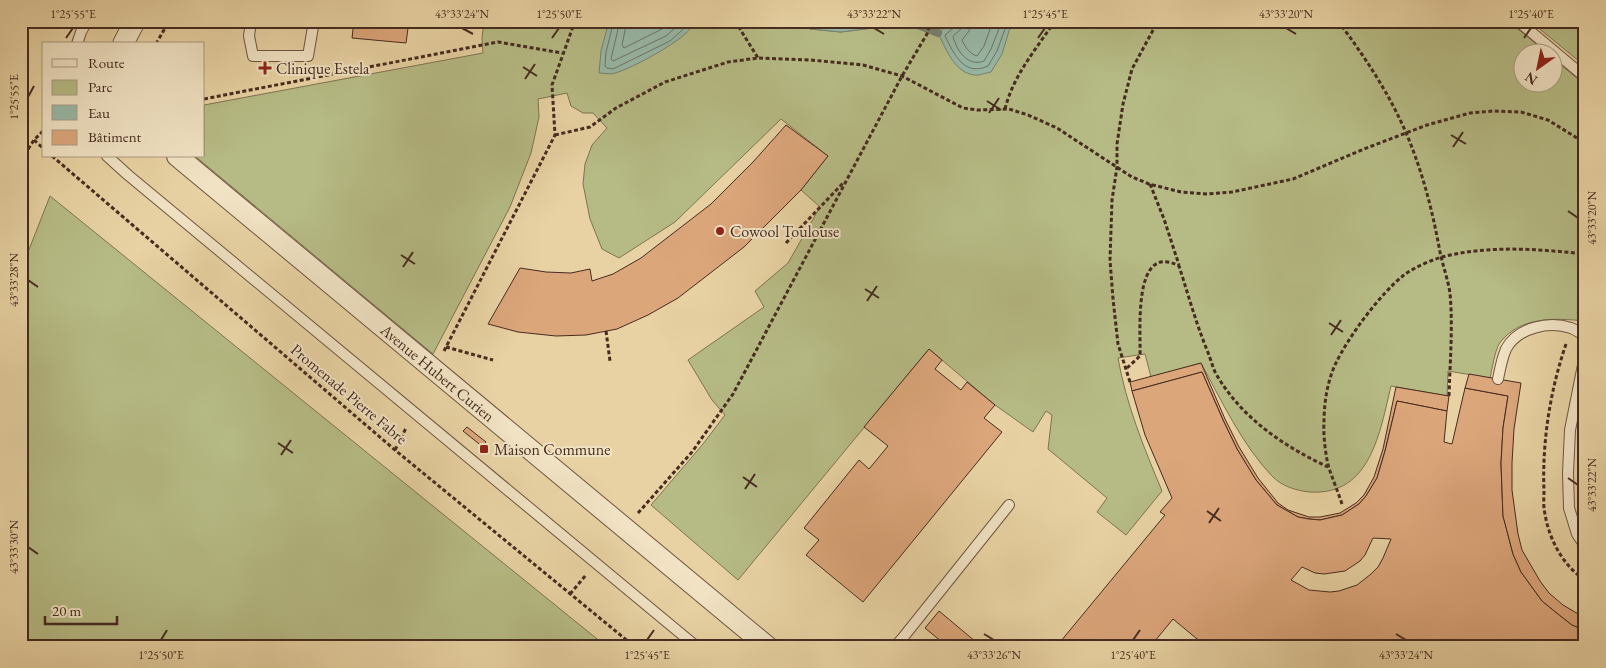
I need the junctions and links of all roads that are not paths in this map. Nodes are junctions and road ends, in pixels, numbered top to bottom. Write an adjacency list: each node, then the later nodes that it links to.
1 (87, 21): 6 (lane)
2 (135, 21): 7 (street)
3 (251, 21): 4 (lane)
4 (314, 21)
5 (1518, 21): 8 (lane)
6 (78, 42)
7 (124, 42)
8 (1585, 77)
9 (109, 158): 17 (lane)
10 (178, 158): 18 (street, Avenue Hubert Curien)
11 (1585, 336): 13 (lane)
12 (1585, 354): 15 (lane)
13 (1498, 379)
14 (1010, 505): 16 (lane)
15 (1585, 546)
16 (901, 645)
17 (696, 647)
18 (768, 647)

